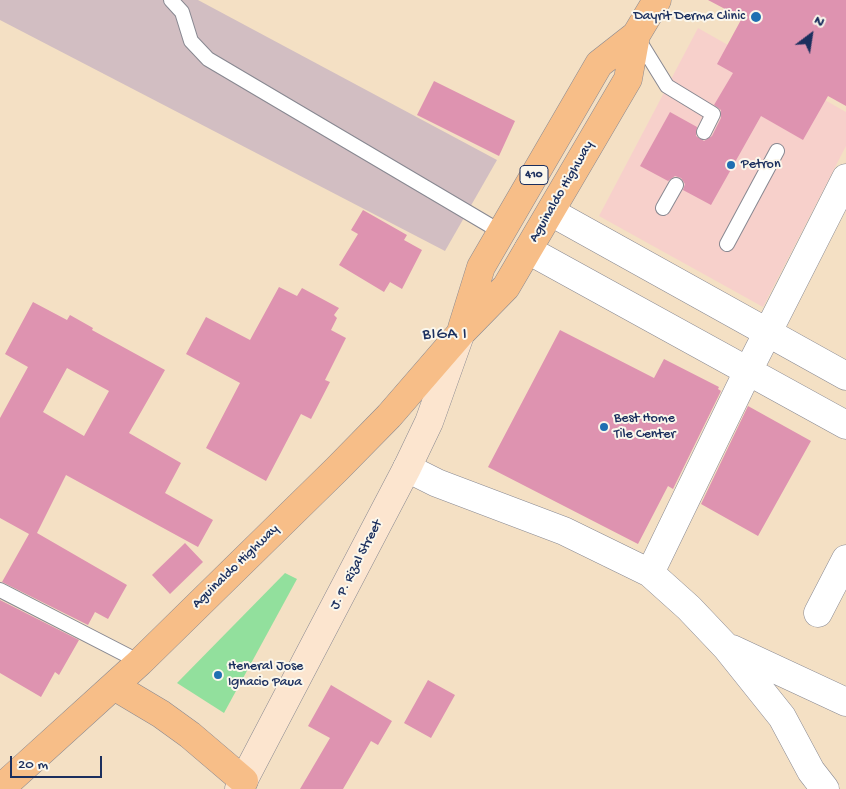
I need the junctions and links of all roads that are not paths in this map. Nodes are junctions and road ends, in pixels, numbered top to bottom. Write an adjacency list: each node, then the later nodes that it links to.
1 (172, 0): 10 (lane)
2 (657, 0): 3 (main road, Aguinaldo Highway / 410)
3 (636, 35): 4 (lane); 9 (main road, Aguinaldo Highway / 410); 10 (main road, Aguinaldo Highway / 410)
4 (704, 132)
5 (777, 151): 11 (lane)
6 (846, 178): 13 (street)
7 (676, 185): 8 (lane)
8 (663, 208)
9 (551, 212): 12 (main road, Aguinaldo Highway / 410); 13 (street)
10 (501, 232): 14 (main road, Aguinaldo Highway / 410)
11 (727, 244)
12 (528, 250): 14 (main road, Aguinaldo Highway / 410); 15 (street)
13 (768, 333): 15 (street); 16 (street)
14 (460, 334): 18 (main road, J. P. Rizal Street / 410); 24 (main road, Aguinaldo Highway)
15 (748, 371): 17 (street); 20 (street)
16 (846, 376)
17 (846, 425)
18 (407, 468): 20 (street); 28 (main road, J. P. Rizal Street / 410)
19 (846, 559): 22 (street)
20 (650, 573): 23 (street)
21 (0, 590): 24 (lane)
22 (818, 612)
23 (726, 647): 26 (street); 27 (street)
24 (140, 662): 25 (main road, Aguinaldo Highway)
25 (114, 686): 28 (main road); 29 (main road, Aguinaldo Highway)
26 (846, 702)
27 (811, 783)
28 (242, 785)
29 (0, 789)

